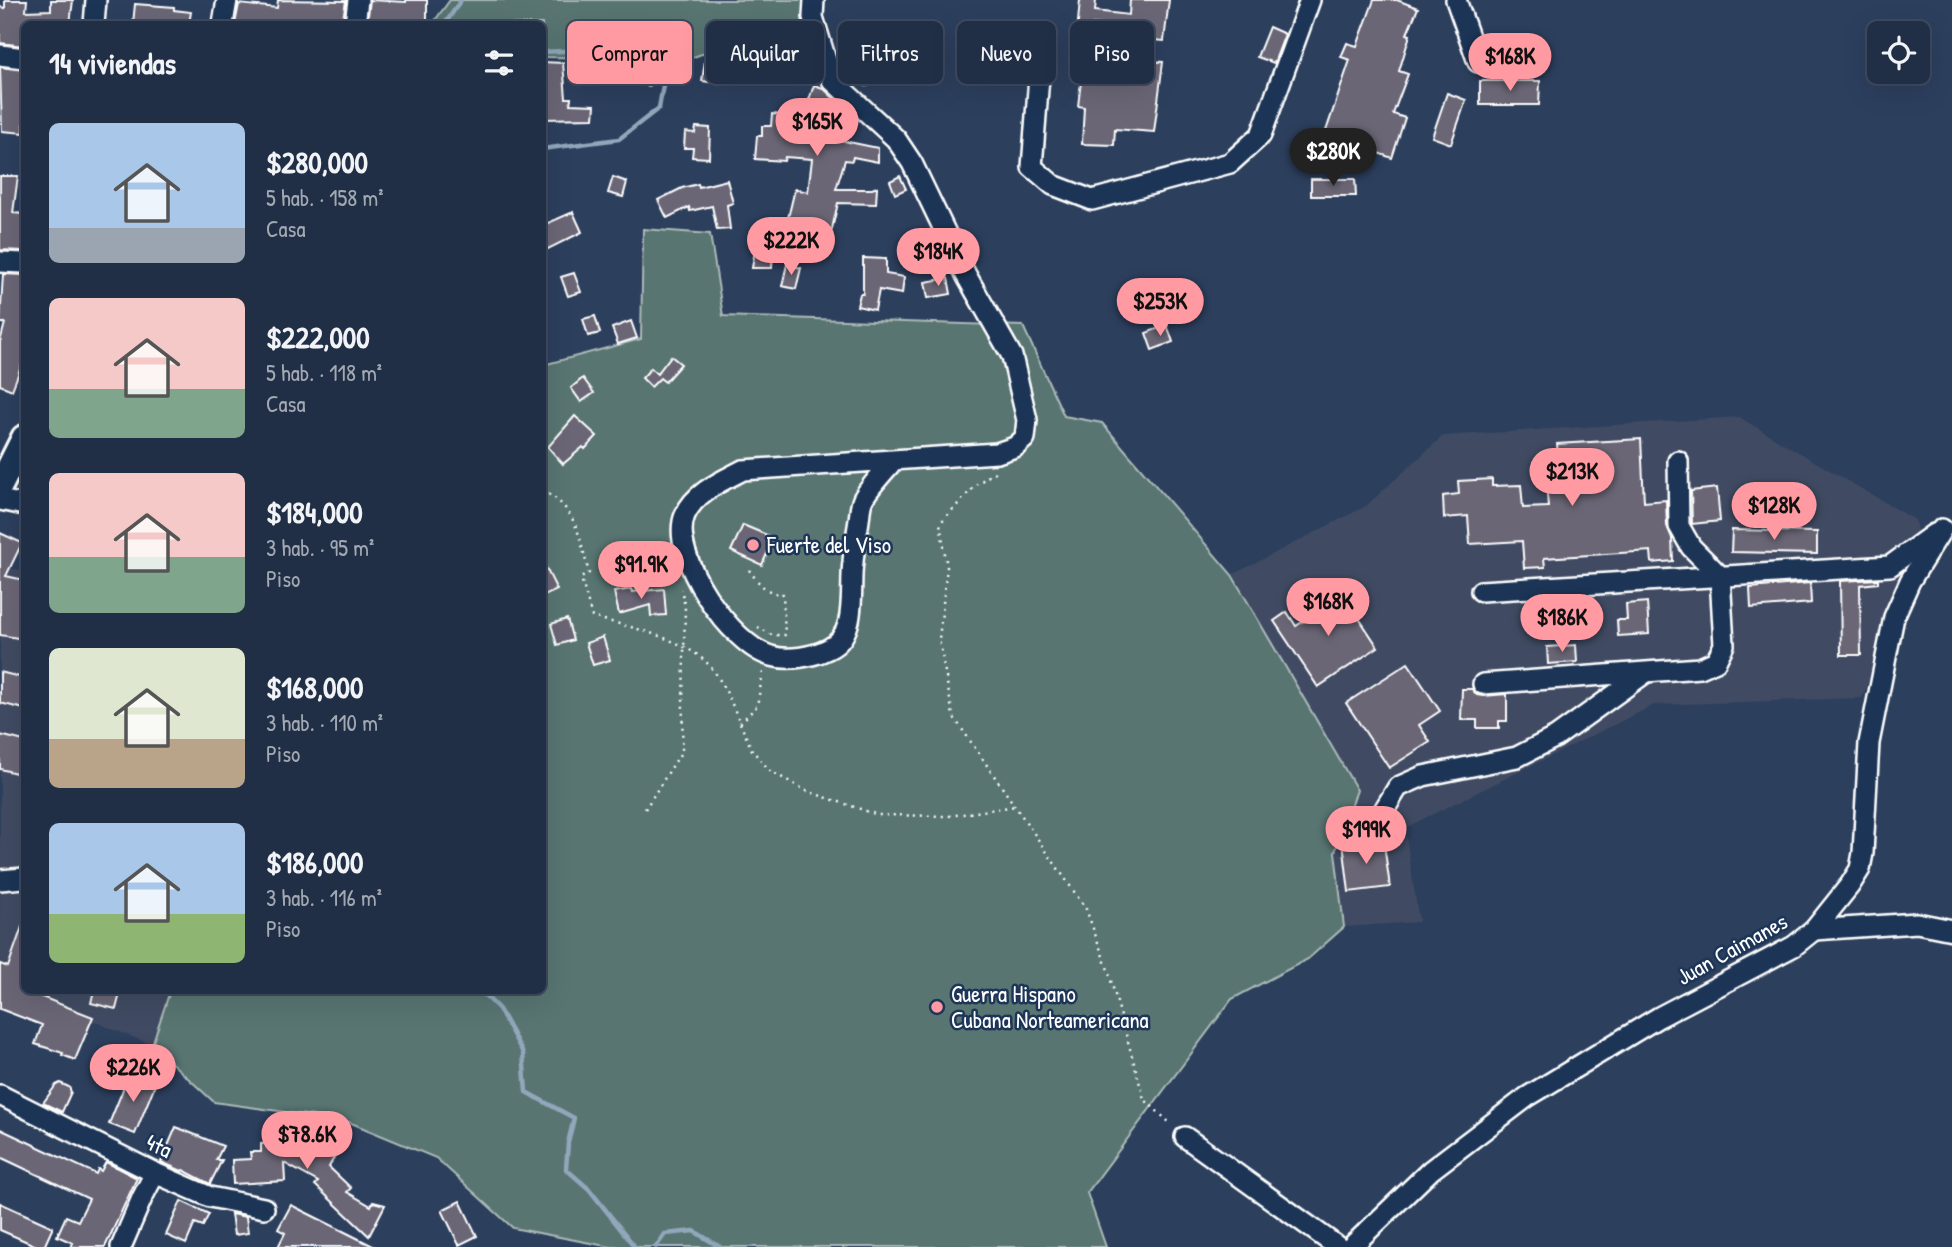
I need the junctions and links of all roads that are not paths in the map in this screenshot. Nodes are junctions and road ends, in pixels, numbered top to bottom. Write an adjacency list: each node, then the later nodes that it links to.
1 (96, 0): 7 (street)
2 (227, 0): 8 (street)
3 (358, 0): 9 (street)
4 (814, 0): 17 (street)
5 (1310, 0): 13 (street)
6 (1456, 0): 12 (street)
7 (94, 21)
8 (224, 21)
9 (355, 21)
10 (0, 55): 11 (street)
11 (21, 58)
12 (1478, 62)
13 (1038, 84)
14 (0, 262): 15 (street)
15 (21, 263)
16 (21, 444): 19 (main road)
17 (892, 461): 17 (street)
18 (1678, 461): 23 (street)
19 (0, 486)
20 (0, 500): 21 (street)
21 (21, 504)
22 (1947, 525): 23 (street); 30 (street, Juan Caimanes)
23 (1720, 576): 24 (street); 25 (street)
24 (1481, 591)
25 (1646, 672): 26 (street); 27 (street)
26 (1483, 684)
27 (1369, 835)
28 (21, 878): 29 (street)
29 (0, 880)
30 (1814, 930): 31 (street); 38 (street, Juan Caimanes)
31 (1952, 930)
32 (0, 1095): 34 (street, 4ta)
33 (1185, 1137): 37 (street)
34 (155, 1173): 35 (street, 4ta); 36 (street)
35 (264, 1208)
36 (121, 1247)
37 (1338, 1247)
38 (1351, 1247)

